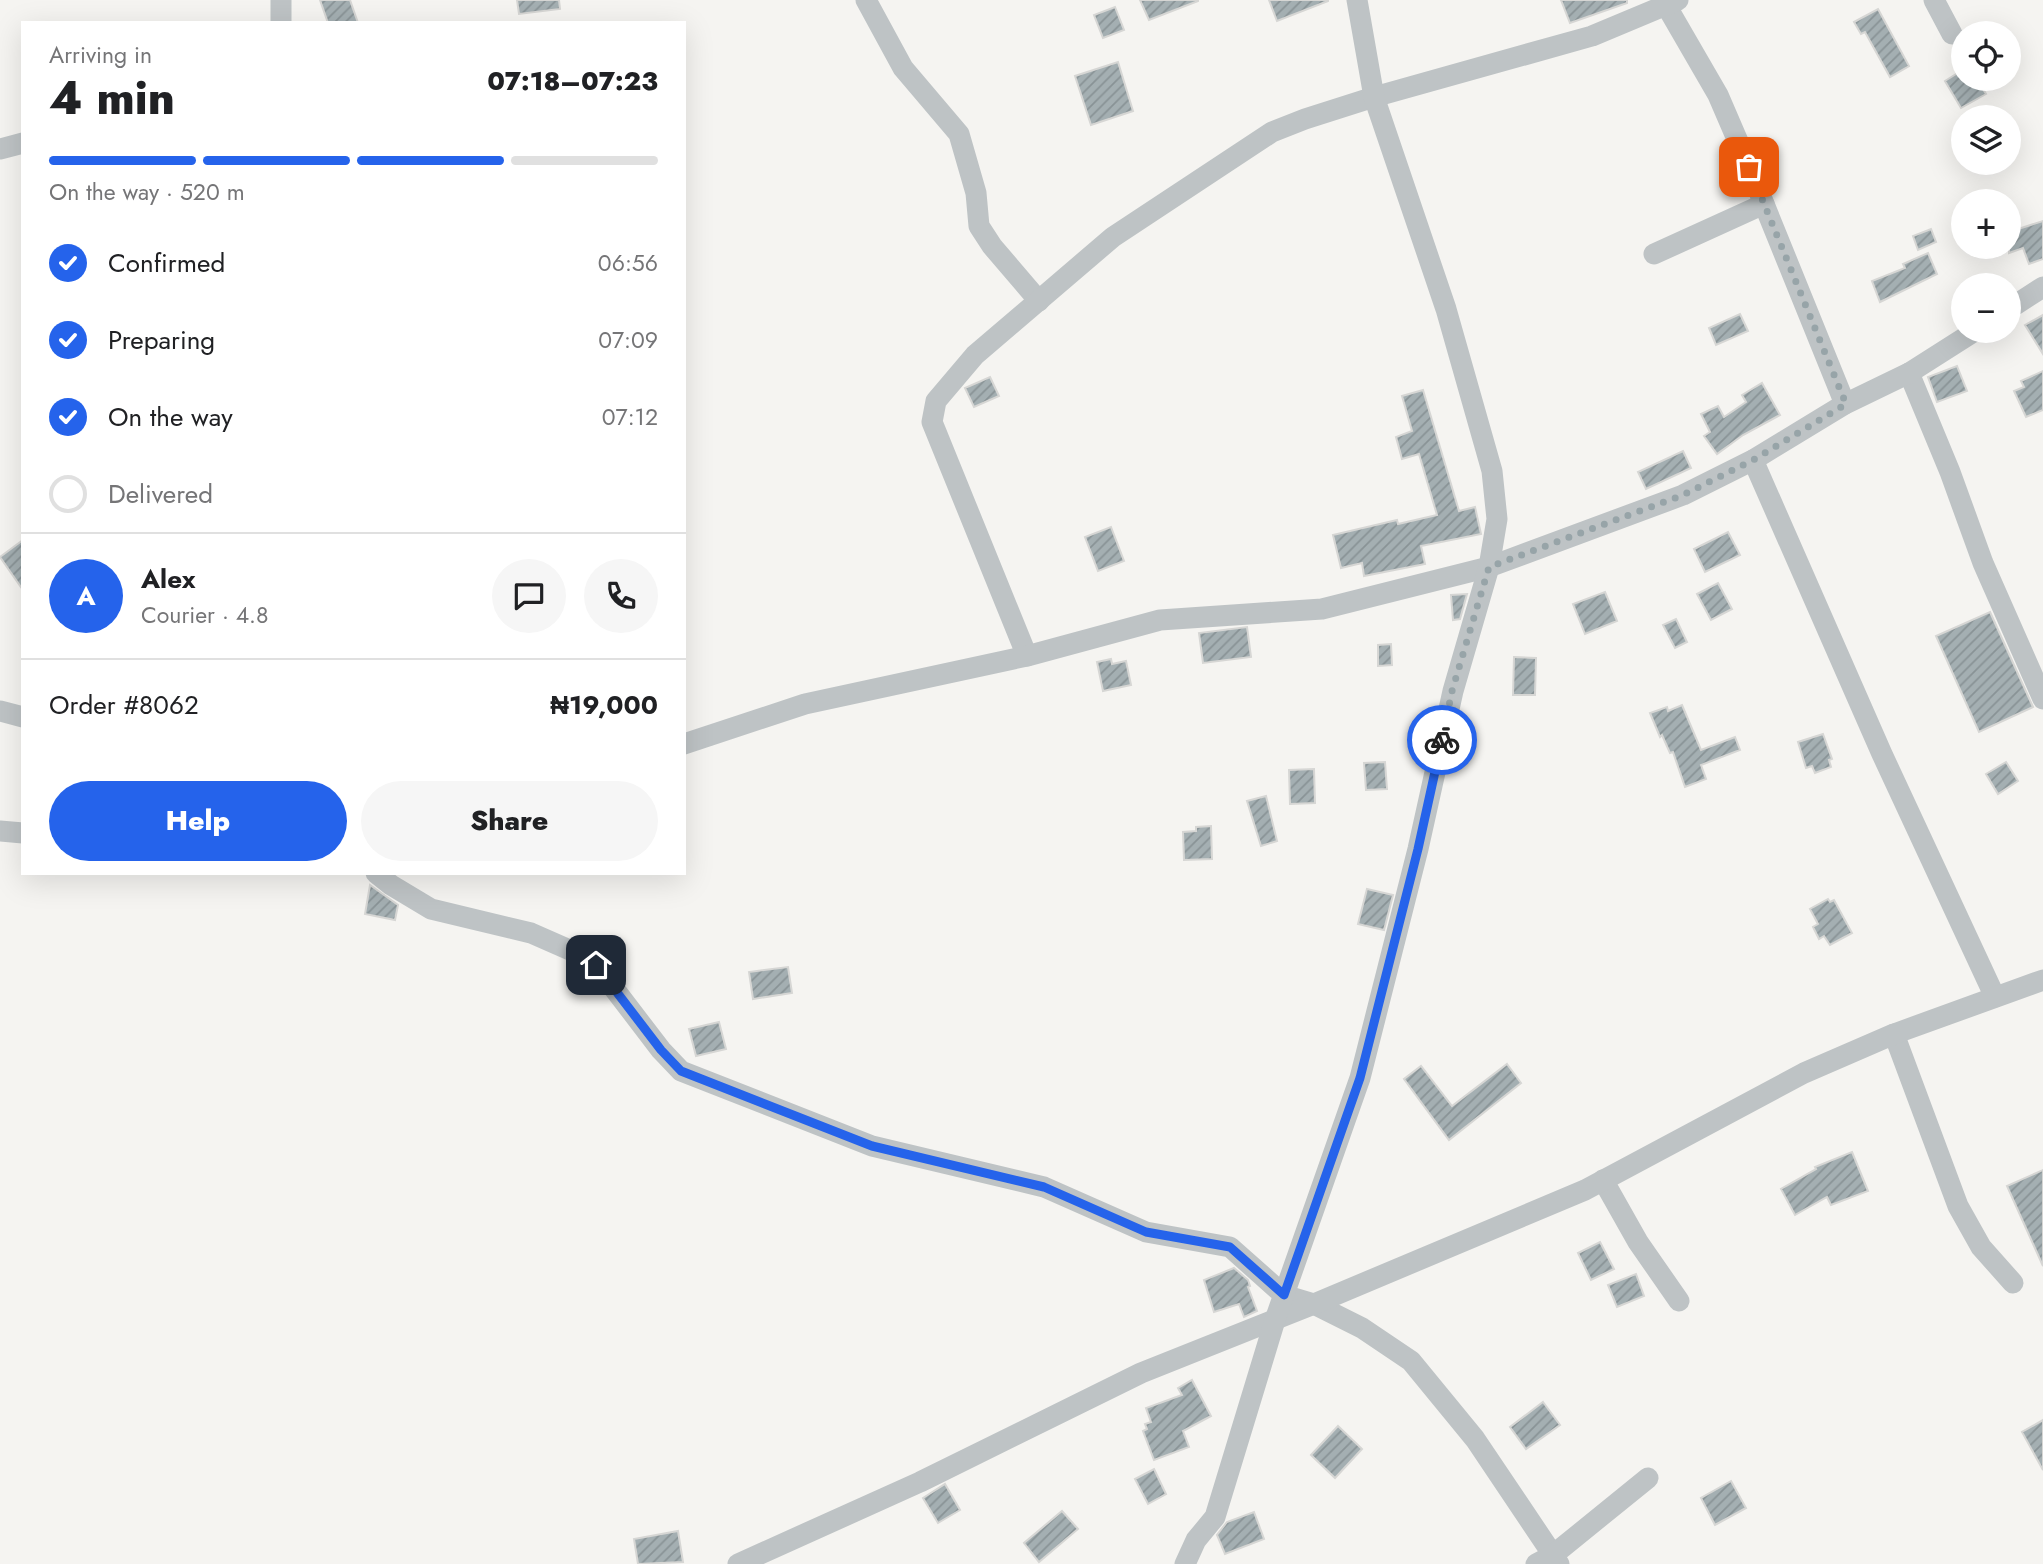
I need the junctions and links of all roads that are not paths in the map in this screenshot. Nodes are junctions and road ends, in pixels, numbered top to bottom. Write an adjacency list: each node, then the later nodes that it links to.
1 (281, 0): 6 (street)
2 (866, 0): 14 (street)
3 (1357, 0): 8 (street)
4 (1934, 0): 7 (street)
5 (1669, 2): 8 (street); 11 (street)
6 (281, 21)
7 (1951, 32)
8 (1374, 97): 14 (street); 20 (street)
9 (21, 144): 10 (street)
10 (0, 149)
11 (1764, 204): 12 (street); 18 (street)
12 (1654, 254)
13 (2043, 287): 15 (street)
14 (1039, 301): 21 (street)
15 (2021, 301)
16 (1956, 343): 17 (street)
17 (1909, 373): 18 (street); 22 (street)
18 (1846, 404): 19 (street)
19 (1753, 460): 20 (street); 30 (street)
20 (1489, 567): 21 (street); 35 (street)
21 (1027, 656): 25 (street)
22 (2043, 699)
23 (0, 710): 24 (street)
24 (21, 716)
25 (686, 743)
26 (0, 831): 27 (street)
27 (21, 833)
28 (379, 875): 35 (street)
29 (2043, 980): 30 (street)
30 (1995, 998): 31 (street)
31 (1894, 1034): 32 (street); 33 (street)
32 (1603, 1180): 34 (street); 36 (street)
33 (2013, 1283)
34 (1355, 1287): 37 (street); 39 (street)
35 (1284, 1295): 37 (street); 38 (street)
36 (1679, 1301)
37 (1314, 1304): 38 (street); 39 (street)
38 (1275, 1320): 42 (street); 43 (street)
39 (1362, 1328): 41 (street)
40 (1648, 1478): 41 (street)
41 (1549, 1561)
42 (738, 1564)
43 (1185, 1564)

